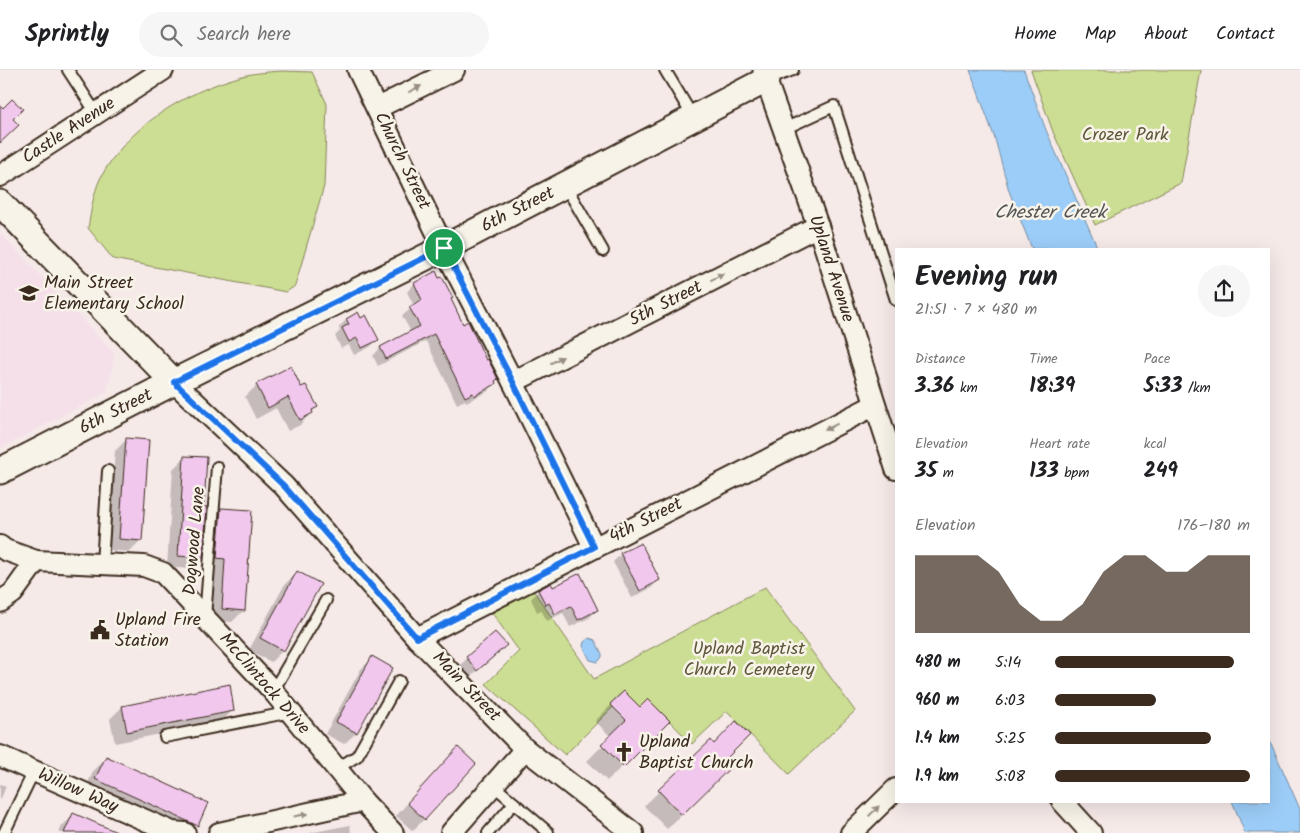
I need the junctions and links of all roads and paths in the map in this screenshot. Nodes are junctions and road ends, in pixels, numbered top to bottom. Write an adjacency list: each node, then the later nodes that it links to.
1 (68, 70): 9 (lane)
2 (163, 70): 9 (street, Castle Avenue)
3 (358, 70): 8 (street, Church Street)
4 (454, 70): 8 (street, one-way to 4)
5 (665, 70): 10 (lane)
6 (793, 70): 7 (lane)
7 (766, 75): 10 (street, 6th Street); 11 (street, Upland Avenue)
8 (377, 108): 16 (street, Church Street)
9 (96, 113): 12 (street, Castle Avenue)
10 (694, 118): 13 (street, 6th Street)
11 (784, 129): 15 (street, Upland Avenue); 18 (lane)
12 (0, 176)
13 (565, 185): 16 (street, 6th Street); 17 (lane)
14 (0, 203): 19 (street, Main Street)
15 (818, 226): 20 (street, 5th Street, one-way to 15); 21 (street, Upland Avenue)
16 (444, 248): 19 (street, 6th Street); 20 (street, Church Street)
17 (603, 251)
18 (895, 297)
19 (174, 382): 24 (street, 6th Street); 33 (street, Main Street)
20 (513, 382): 27 (street, Church Street)
21 (874, 405): 22 (street, Upland Avenue); 27 (street, 4th Street, one-way to 27)
22 (895, 466)
23 (217, 467): 32 (lane, Dogwood Lane)
24 (0, 471)
25 (108, 471): 29 (lane)
26 (0, 546): 28 (street, McClintock Drive)
27 (594, 547): 33 (street, 4th Street)
28 (36, 561): 29 (street, McClintock Drive); 31 (street)
29 (102, 564): 32 (street, McClintock Drive)
30 (326, 600): 35 (lane)
31 (0, 602)
32 (205, 617): 35 (street, McClintock Drive)
33 (417, 638): 38 (street, Main Street)
34 (400, 680): 40 (lane)
35 (273, 691): 36 (street, McClintock Drive)
36 (291, 712): 37 (lane); 40 (street, McClintock Drive)
37 (165, 737)
38 (526, 749): 42 (street); 54 (street, Main Street)
39 (0, 756): 41 (street, Willow Way)
40 (336, 768): 44 (street, McClintock Drive)
41 (34, 771): 47 (lane); 48 (street, Willow Way)
42 (493, 785): 45 (lane); 51 (street)
43 (895, 790): 55 (street, one-way to 43)
44 (363, 801): 49 (street, one-way to 44); 50 (street, McClintock Drive)
45 (514, 803): 52 (lane); 53 (lane)
46 (1064, 803): 56 (street)
47 (4, 833)
48 (185, 833)
49 (219, 833)
50 (394, 833)
51 (451, 833)
52 (488, 833)
53 (548, 833)
54 (634, 833)
55 (851, 833)
56 (1091, 833)

